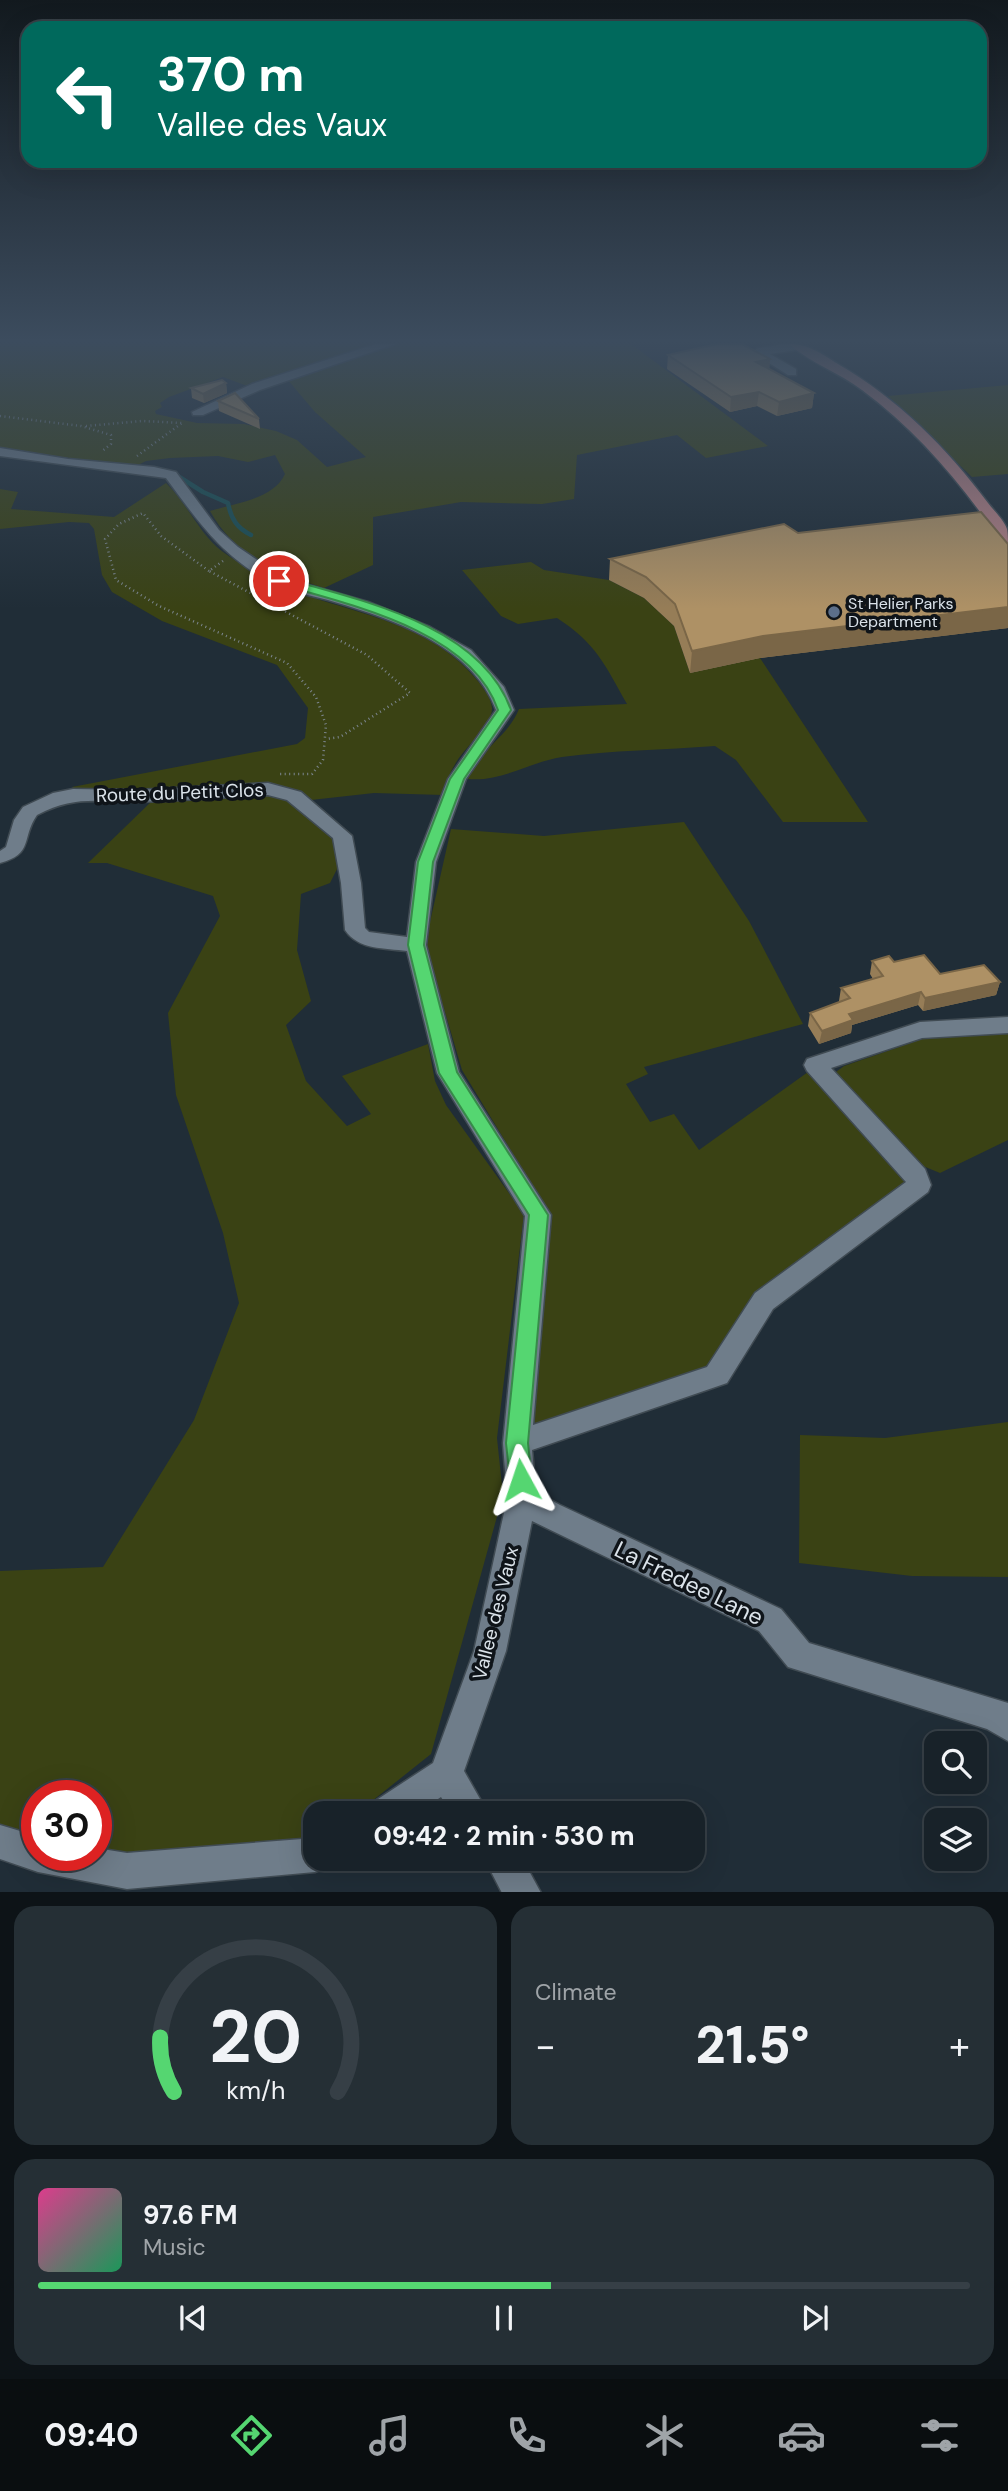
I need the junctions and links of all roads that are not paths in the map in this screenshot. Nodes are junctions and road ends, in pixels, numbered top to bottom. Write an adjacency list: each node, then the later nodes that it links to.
1 (918, 432): 3 (main road)
2 (0, 452): 5 (street, Vallee des Vaux)
3 (1008, 541)
4 (0, 857): 5 (street, Route du Petit Clos)
5 (416, 945): 7 (street, Vallee des Vaux)
6 (1008, 1025): 7 (street)
7 (517, 1443): 8 (street, Vallee des Vaux)
8 (522, 1499): 9 (street, La Fredee Lane); 10 (street, Vallee des Vaux)
9 (1008, 1725)
10 (446, 1774): 11 (street); 12 (street)
11 (405, 1801)
12 (463, 1801)
13 (0, 1842): 14 (street)
14 (21, 1849)
15 (303, 1856): 16 (street)
16 (112, 1868)
17 (509, 1871): 18 (street)
18 (523, 1892)

